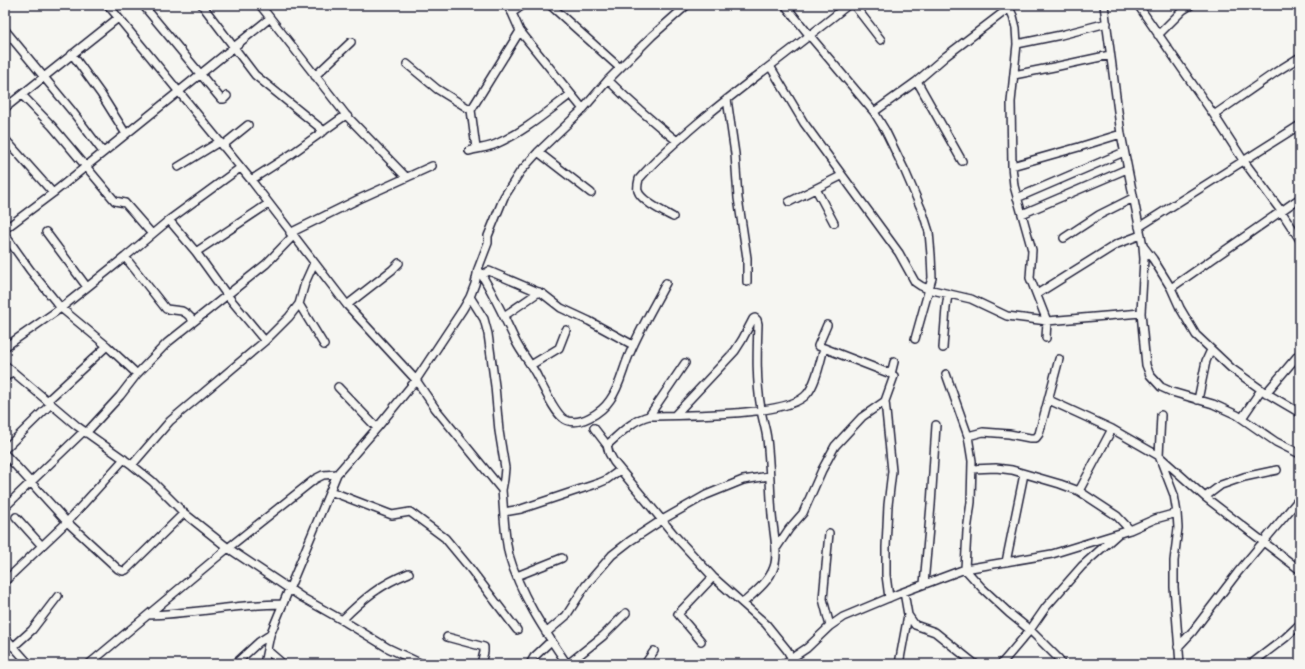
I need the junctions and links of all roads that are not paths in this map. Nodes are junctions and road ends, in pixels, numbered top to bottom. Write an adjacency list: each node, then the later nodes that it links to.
1 (108, 5): 17 (street)
2 (143, 5): 34 (street)
3 (202, 5): 27 (street)
4 (260, 5): 18 (street)
5 (507, 5): 16 (street)
6 (523, 5): 16 (street)
7 (550, 5): 33 (street)
8 (687, 5): 33 (street)
9 (785, 5): 23 (street)
10 (848, 5): 23 (street)
11 (854, 5): 24 (street)
12 (1104, 5): 19 (street)
13 (1138, 5): 22 (street)
14 (1191, 5): 22 (street)
15 (1009, 6): 26 (street); 39 (street)
16 (512, 13): 21 (street)
17 (118, 18): 28 (street); 40 (street)
18 (270, 18): 27 (street); 36 (street)
19 (1107, 23): 26 (street); 29 (street)
20 (5, 30): 37 (street)
21 (520, 31): 41 (street); 47 (street)
22 (1158, 35): 50 (street)
23 (810, 36): 32 (street); 48 (street)
24 (881, 40)
25 (351, 42): 36 (street)
26 (1017, 44): 35 (street)
27 (234, 47): 34 (street); 53 (street)
28 (72, 54): 37 (street); 54 (street)
29 (1110, 55): 35 (street); 55 (street)
30 (1300, 57): 50 (street)
31 (407, 64): 47 (street)
32 (770, 66): 44 (street); 72 (street)
33 (620, 68): 38 (street)
34 (200, 74): 40 (street); 43 (street)
35 (1014, 74): 68 (street)
36 (315, 76): 49 (street)
37 (44, 77): 42 (street); 61 (street)
38 (608, 80): 46 (street); 57 (street)
39 (917, 81): 48 (street); 65 (street)
40 (179, 92): 54 (street); 58 (street)
41 (571, 94): 46 (street); 59 (street)
42 (22, 95): 45 (street); 66 (street)
43 (227, 96)
44 (727, 99): 57 (street); 103 (street)
45 (5, 108)
46 (583, 109): 62 (street)
47 (471, 110): 59 (street)
48 (874, 112): 107 (street)
49 (346, 115): 53 (street); 73 (street)
50 (1214, 115): 64 (street)
51 (248, 125): 58 (street)
52 (1300, 125): 64 (street)
53 (324, 131): 74 (street)
54 (126, 134): 61 (street)
55 (1121, 134): 63 (street); 68 (street)
56 (5, 139): 76 (street)
57 (677, 141): 85 (street)
58 (221, 144): 69 (street); 70 (street)
59 (476, 148): 60 (street)
60 (469, 151)
61 (103, 152): 66 (street)
62 (538, 152): 77 (street); 102 (street)
63 (1124, 152): 71 (street); 78 (street)
64 (1243, 160): 83 (street); 88 (street)
65 (962, 161)
66 (86, 166): 76 (street); 91 (street)
67 (432, 166): 73 (street)
68 (1012, 166): 78 (street)
69 (178, 167)
70 (240, 168): 74 (street); 86 (street)
71 (1128, 169): 79 (street); 84 (street)
72 (842, 176): 75 (street); 107 (street)
73 (406, 177): 92 (street)
74 (251, 180): 82 (street)
75 (816, 189): 81 (street); 87 (street)
76 (53, 192): 89 (street)
77 (592, 193)
78 (1017, 198): 84 (street)
79 (1133, 198): 88 (street); 95 (street)
80 (1300, 198): 83 (street)
81 (789, 202)
82 (268, 204): 92 (street); 98 (street)
83 (1281, 211): 96 (street); 106 (street)
84 (1022, 214): 109 (street)
85 (673, 217)
86 (169, 220): 91 (street); 98 (street)
87 (834, 223)
88 (1139, 227): 94 (street)
89 (5, 229)
90 (46, 232): 105 (street)
91 (152, 234): 99 (street)
92 (292, 234): 101 (street); 110 (street)
93 (5, 235): 115 (street)
94 (1141, 235): 97 (street); 109 (street)
95 (1064, 238)
96 (1300, 240)
97 (1143, 246): 106 (street); 116 (street)
98 (196, 252): 110 (street)
99 (126, 257): 105 (street); 118 (street)
100 (399, 262): 114 (street)
101 (314, 263): 113 (street); 114 (street)
102 (480, 272): 108 (street); 112 (street); 117 (street)
103 (747, 282)
104 (666, 283): 126 (street)
105 (87, 287): 115 (street)
106 (1171, 288): 131 (street)
107 (928, 290): 111 (street); 123 (street)
108 (539, 292): 117 (street); 126 (street)
109 (1037, 294): 119 (street)
110 (227, 295): 118 (street); 124 (street)
111 (948, 295): 119 (street); 130 (street)
112 (470, 297): 143 (street); 176 (street)
113 (299, 304): 124 (street); 125 (street)
114 (347, 306): 143 (street)
115 (61, 308): 127 (street); 128 (street)
116 (1141, 313): 119 (street); 147 (street)
117 (504, 316): 137 (street)
118 (194, 321): 139 (street)
119 (1047, 321): 122 (street)
120 (827, 325): 129 (street)
121 (566, 330): 137 (street)
122 (1046, 338)
123 (915, 339)
124 (265, 341): 168 (street)
125 (324, 345)
126 (633, 345): 137 (street)
127 (107, 346): 139 (street); 149 (street)
128 (5, 347)
129 (824, 348): 140 (street); 150 (street)
130 (943, 348)
131 (1211, 350): 145 (street); 147 (street)
132 (1300, 353): 145 (street)
133 (1059, 359): 146 (street)
134 (894, 362): 140 (street)
135 (685, 363): 154 (street)
136 (5, 365): 138 (street)
137 (531, 365)
138 (12, 371): 142 (street); 149 (street)
139 (137, 374): 160 (street)
140 (891, 374): 148 (street)
141 (946, 374): 161 (street)
142 (5, 378)
143 (416, 380): 157 (street); 176 (street)
144 (338, 388): 157 (street)
145 (1264, 391): 151 (street); 155 (street)
146 (1049, 400): 159 (street); 161 (street)
147 (1198, 400): 155 (street)
148 (885, 401): 193 (street); 207 (street)
149 (49, 403): 160 (street); 163 (street)
150 (761, 410): 152 (street); 152 (street); 174 (street)
151 (1300, 413)
152 (675, 415): 154 (street)
153 (1161, 415): 166 (street)
154 (649, 416): 162 (street)
155 (1242, 418): 165 (street)
156 (936, 425): 203 (street)
157 (377, 428): 172 (street)
158 (594, 428): 162 (street)
159 (1112, 428): 166 (street); 178 (street)
160 (85, 432): 167 (street); 175 (street)
161 (968, 436): 169 (street)
162 (607, 445): 170 (street)
163 (5, 449)
164 (5, 454): 175 (street)
165 (1300, 454)
166 (1159, 456): 179 (street); 184 (street)
167 (124, 459): 168 (street); 187 (street)
168 (132, 465): 183 (street)
169 (972, 469): 173 (street); 198 (street)
170 (620, 470): 182 (street); 186 (street)
171 (1277, 470): 179 (street)
172 (337, 474): 177 (street); 194 (street)
173 (1024, 474): 178 (street); 196 (street)
174 (770, 476): 186 (street); 193 (street)
175 (30, 483): 181 (street); 187 (street)
176 (502, 490): 182 (street)
177 (330, 491): 204 (street); 216 (street)
178 (1079, 491): 188 (street)
179 (1205, 497): 191 (street)
180 (1300, 498): 191 (street)
181 (5, 507)
182 (504, 512): 200 (street)
183 (184, 513): 187 (street); 194 (street)
184 (1177, 513): 188 (street); 224 (street)
185 (16, 517): 192 (street)
186 (662, 520): 201 (street); 218 (street)
187 (67, 522): 192 (street)
188 (1130, 530): 189 (street)
189 (1120, 532): 196 (street); 217 (street)
190 (829, 533): 215 (street)
191 (1264, 542): 197 (street); 224 (street)
192 (42, 546): 202 (street)
193 (776, 547): 208 (street)
194 (228, 548): 204 (street); 211 (street)
195 (562, 558): 200 (street)
196 (1006, 562): 198 (street)
197 (1298, 566)
198 (965, 569): 203 (street); 217 (street)
199 (409, 573): 213 (street)
200 (517, 576): 218 (street)
201 (713, 577): 208 (street); 223 (street)
202 (5, 581)
203 (924, 584): 205 (street)
204 (289, 590): 209 (street); 213 (street)
205 (904, 592): 207 (street); 212 (street)
206 (58, 596): 225 (street)
207 (889, 598): 215 (street)
208 (743, 603): 228 (street)
209 (283, 604): 211 (street); 219 (street)
210 (626, 613): 237 (street)
211 (148, 615): 230 (street)
212 (908, 615): 240 (street); 241 (street)
213 (342, 620): 234 (street)
214 (1300, 624): 245 (street)
215 (830, 626): 228 (street)
216 (517, 630)
217 (1030, 630): 242 (street); 243 (street)
218 (546, 633): 222 (street)
219 (270, 635): 226 (street); 231 (street)
220 (5, 637): 225 (street)
221 (446, 637): 235 (street)
222 (552, 641): 236 (street); 237 (street)
223 (700, 641)
224 (1178, 646): 244 (street)
225 (13, 647): 229 (street)
226 (268, 651): 232 (street); 233 (street)
227 (654, 651): 238 (street)
228 (794, 662): 239 (street)
229 (28, 664)
230 (89, 664)
231 (235, 664)
232 (264, 664)
233 (283, 664)
234 (422, 664)
235 (481, 664)
236 (530, 664)
237 (567, 664)
238 (645, 664)
239 (783, 664)
240 (899, 664)
241 (975, 664)
242 (1001, 664)
243 (1061, 664)
244 (1180, 664)
245 (1251, 664)

